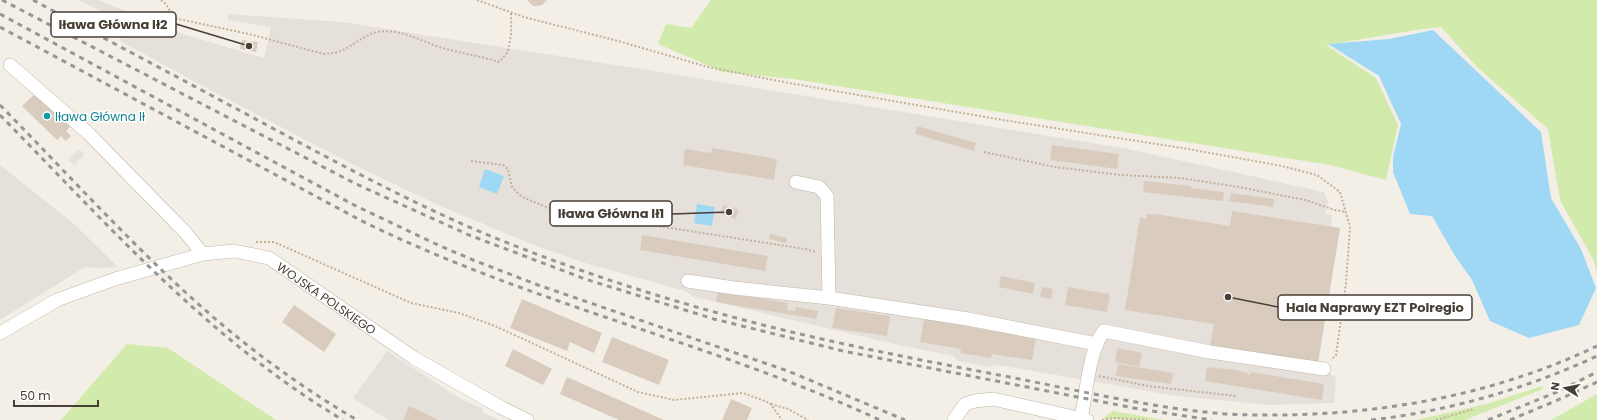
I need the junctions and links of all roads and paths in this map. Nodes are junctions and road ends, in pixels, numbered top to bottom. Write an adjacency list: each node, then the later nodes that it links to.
1 (161, 0): 5 (path)
2 (477, 0): 4 (path)
3 (484, 0): 4 (path)
4 (487, 5): 5 (path)
5 (512, 12): 10 (path)
6 (10, 65): 12 (street)
7 (984, 152): 10 (path)
8 (471, 161): 13 (path)
9 (796, 182): 13 (street)
10 (1346, 212): 18 (path)
11 (234, 251): 12 (street, WOJSKA POLSKIEGO); 21 (path); 24 (street, WOJSKA POLSKIEGO)
12 (203, 254): 16 (street, WOJSKA POLSKIEGO)
13 (829, 256): 15 (street)
14 (688, 281): 15 (street)
15 (830, 298): 17 (street)
16 (0, 333)
17 (1097, 344): 18 (street); 19 (street)
18 (1324, 369)
19 (1089, 374): 20 (path); 23 (street)
20 (1236, 396)
21 (770, 403): 25 (path); 26 (path)
22 (1474, 409): 30 (path)
23 (1084, 419): 27 (street)
24 (528, 420)
25 (782, 420)
26 (808, 420)
27 (954, 420)
28 (1102, 420): 29 (path)
29 (1147, 420)
30 (1436, 420)

